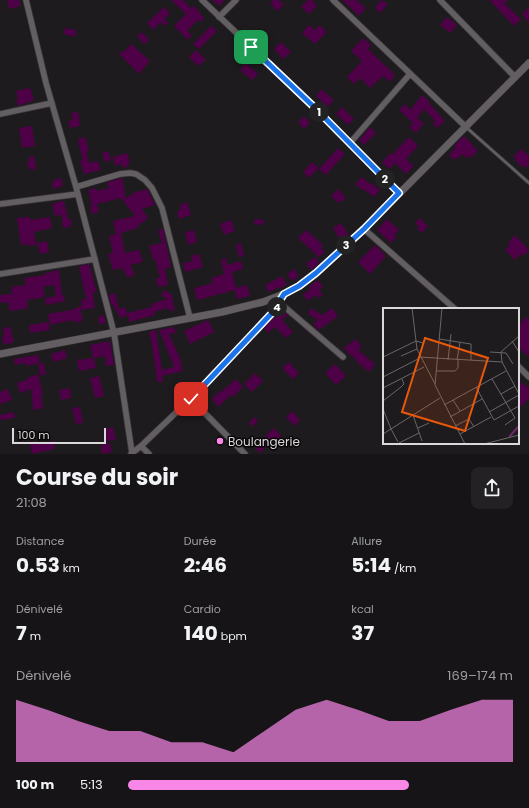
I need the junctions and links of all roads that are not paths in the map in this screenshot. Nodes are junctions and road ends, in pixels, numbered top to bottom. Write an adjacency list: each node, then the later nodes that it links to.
1 (26, 0): 10 (street)
2 (202, 0): 6 (street)
3 (236, 0): 6 (street)
4 (334, 0): 8 (street)
5 (440, 0): 9 (street)
6 (219, 17): 13 (street)
7 (529, 63): 9 (street)
8 (410, 74): 12 (street); 13 (street)
9 (515, 77): 12 (street)
10 (52, 103): 11 (street); 15 (street)
11 (0, 114)
12 (465, 126): 14 (lane); 16 (street)
13 (350, 143): 16 (street)
14 (529, 183)
15 (76, 187): 17 (street); 25 (street)
16 (399, 193): 19 (street)
17 (78, 194): 18 (street); 20 (street)
18 (0, 204)
19 (364, 229): 22 (street); 24 (street)
20 (95, 259): 21 (street); 26 (street)
21 (0, 274)
22 (284, 294): 23 (street); 25 (street)
23 (280, 303): 28 (street); 31 (street)
24 (454, 308)
25 (190, 318): 26 (street)
26 (114, 333): 27 (street); 33 (street)
27 (0, 354)
28 (343, 357)
29 (519, 367): 30 (street)
30 (529, 377)
31 (191, 399): 32 (street); 35 (street)
32 (141, 446): 33 (street); 34 (street)
33 (132, 454)
34 (149, 454)
35 (245, 454)

